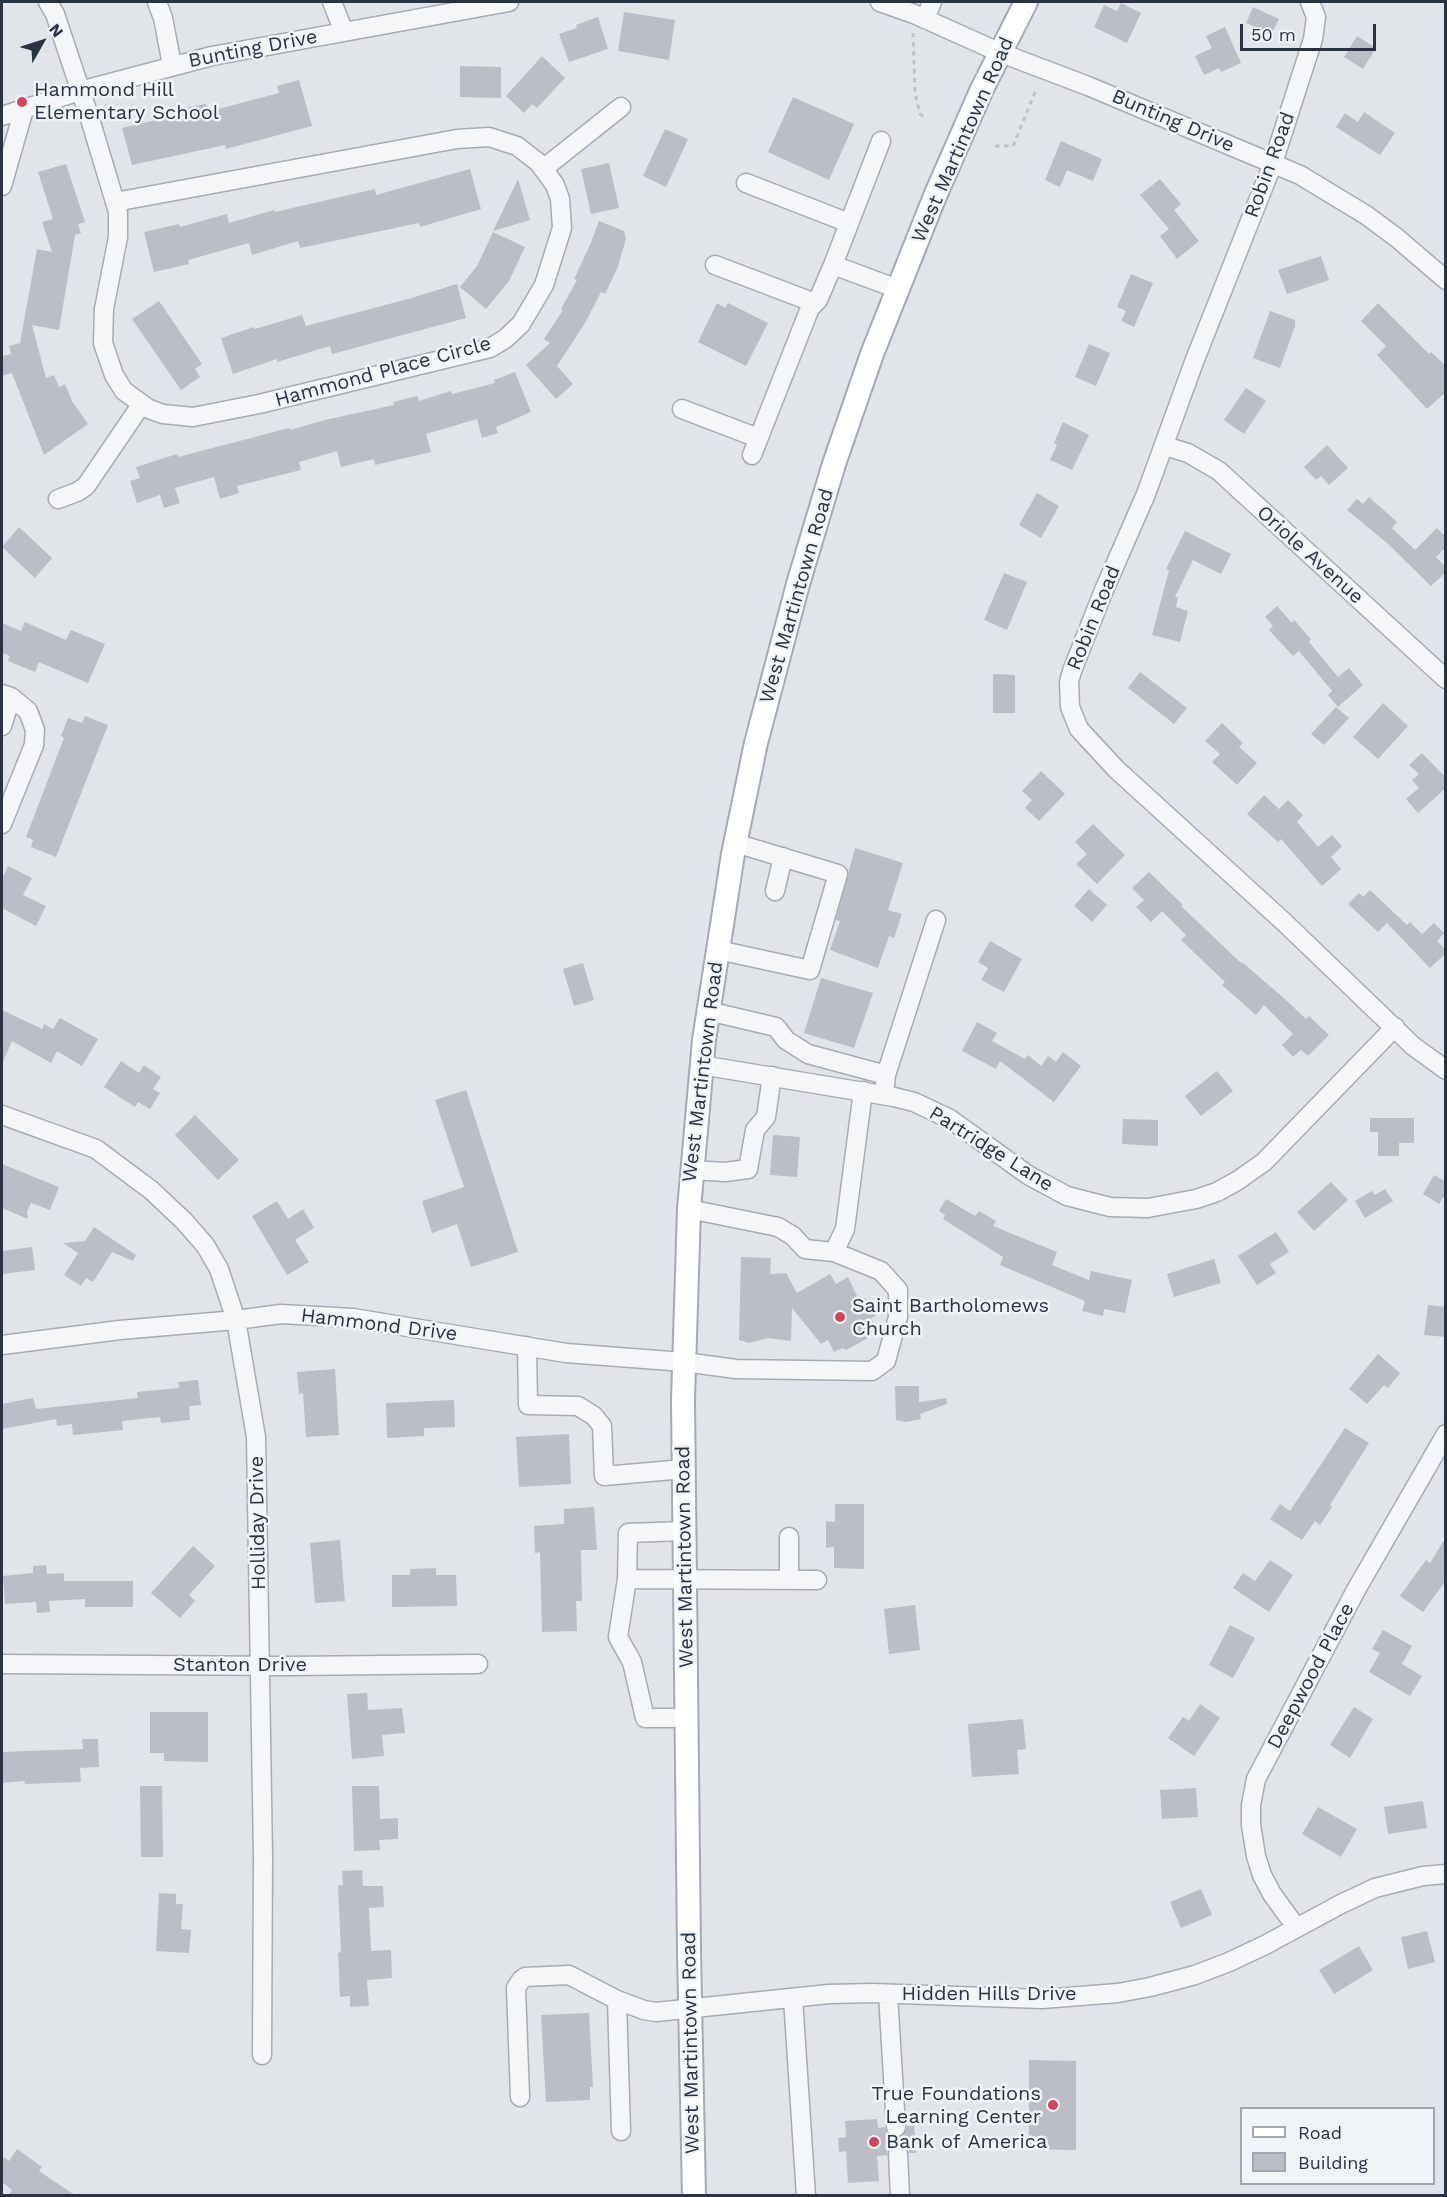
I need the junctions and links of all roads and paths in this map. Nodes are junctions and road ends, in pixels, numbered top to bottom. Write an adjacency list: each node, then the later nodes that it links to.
1 (48, 2): 16 (street, Hammond Place Circle)
2 (158, 2): 14 (street)
3 (332, 2): 11 (street)
4 (509, 2): 9 (street, Bunting Drive)
5 (880, 2): 10 (street, Bunting Drive)
6 (932, 2): 10 (street)
7 (1026, 2): 13 (main road, West Martintown Road)
8 (1310, 2): 23 (street, Robin Road)
9 (448, 7): 11 (street, Bunting Drive)
10 (926, 19): 13 (street, Bunting Drive)
11 (344, 32): 14 (street, Bunting Drive)
12 (913, 33): 20 (path)
13 (1001, 53): 23 (street, Bunting Drive); 32 (main road, West Martintown Road)
14 (172, 65): 16 (street, Bunting Drive)
15 (1036, 90): 22 (path)
16 (80, 91): 18 (street, Bunting Drive); 27 (street, Hammond Place Circle)
17 (621, 107): 24 (street)
18 (24, 109): 19 (street, Bunting Drive); 26 (street)
19 (2, 116)
20 (927, 119)
21 (881, 141): 28 (street)
22 (995, 146)
23 (1273, 163): 31 (street, Bunting Drive); 36 (street, Robin Road)
24 (543, 169): 27 (street, Hammond Place Circle); 34 (street, Hammond Place Circle)
25 (746, 183): 28 (street)
26 (2, 186)
27 (115, 202): 34 (street, Hammond Place Circle)
28 (849, 222): 30 (street)
29 (716, 265): 33 (street)
30 (833, 265): 32 (street); 33 (street)
31 (1446, 280)
32 (898, 289): 42 (main road, West Martintown Road)
33 (815, 303): 35 (street)
34 (141, 405): 37 (street)
35 (682, 409)
36 (1165, 446): 38 (street, Oriole Avenue); 48 (street, Robin Road)
37 (58, 499)
38 (1446, 679)
39 (6, 696): 40 (street); 41 (street)
40 (2, 726)
41 (2, 824)
42 (735, 843): 43 (street); 46 (main road, West Martintown Road)
43 (783, 857): 44 (street); 46 (street)
44 (776, 891)
45 (936, 920): 51 (street)
46 (718, 950): 47 (main road, West Martintown Road)
47 (708, 1011): 49 (main road, West Martintown Road); 51 (street)
48 (1395, 1027): 50 (street, Robin Road); 54 (street, Partridge Lane)
49 (701, 1065): 52 (street, Partridge Lane); 56 (main road, West Martintown Road)
50 (1446, 1070)
51 (886, 1075): 54 (street)
52 (772, 1076): 53 (street, Partridge Lane); 56 (street)
53 (863, 1091): 54 (street, Partridge Lane); 58 (street)
54 (884, 1095)
55 (2, 1115): 59 (street, Holliday Drive)
56 (691, 1170): 57 (main road, West Martintown Road)
57 (688, 1209): 58 (street); 62 (main road, West Martintown Road)
58 (834, 1252): 62 (street, Hammond Drive)
59 (236, 1320): 60 (street, Hammond Drive); 61 (street, Hammond Drive); 73 (street, Holliday Drive)
60 (2, 1345)
61 (527, 1346): 62 (street, Hammond Drive); 64 (street)
62 (684, 1362): 64 (main road, West Martintown Road)
63 (1446, 1434): 76 (street, Deepwood Place)
64 (684, 1469): 65 (main road, West Martintown Road)
65 (684, 1531): 67 (street); 68 (main road, West Martintown Road)
66 (789, 1537): 69 (street)
67 (627, 1579): 68 (street); 74 (street)
68 (684, 1580): 69 (street); 74 (main road, West Martintown Road)
69 (789, 1580): 70 (street)
70 (817, 1580)
71 (2, 1664): 73 (street, Stanton Drive)
72 (478, 1664): 73 (street, Stanton Drive)
73 (261, 1665): 81 (street, Holliday Drive)
74 (686, 1718): 80 (main road, West Martintown Road)
75 (1446, 1874): 76 (street, Hidden Hills Drive)
76 (1296, 1927): 77 (street, Hidden Hills Drive)
77 (888, 1994): 78 (street, Hidden Hills Drive); 83 (street)
78 (793, 1998): 80 (street, Hidden Hills Drive); 87 (street)
79 (617, 2000): 80 (street, Hidden Hills Drive); 82 (street, Hidden Hills Drive); 84 (street)
80 (690, 2010): 86 (main road, West Martintown Road)
81 (262, 2055)
82 (519, 2097)
83 (896, 2127)
84 (621, 2131)
85 (898, 2154): 88 (street)
86 (694, 2196)
87 (806, 2196)
88 (900, 2196)

